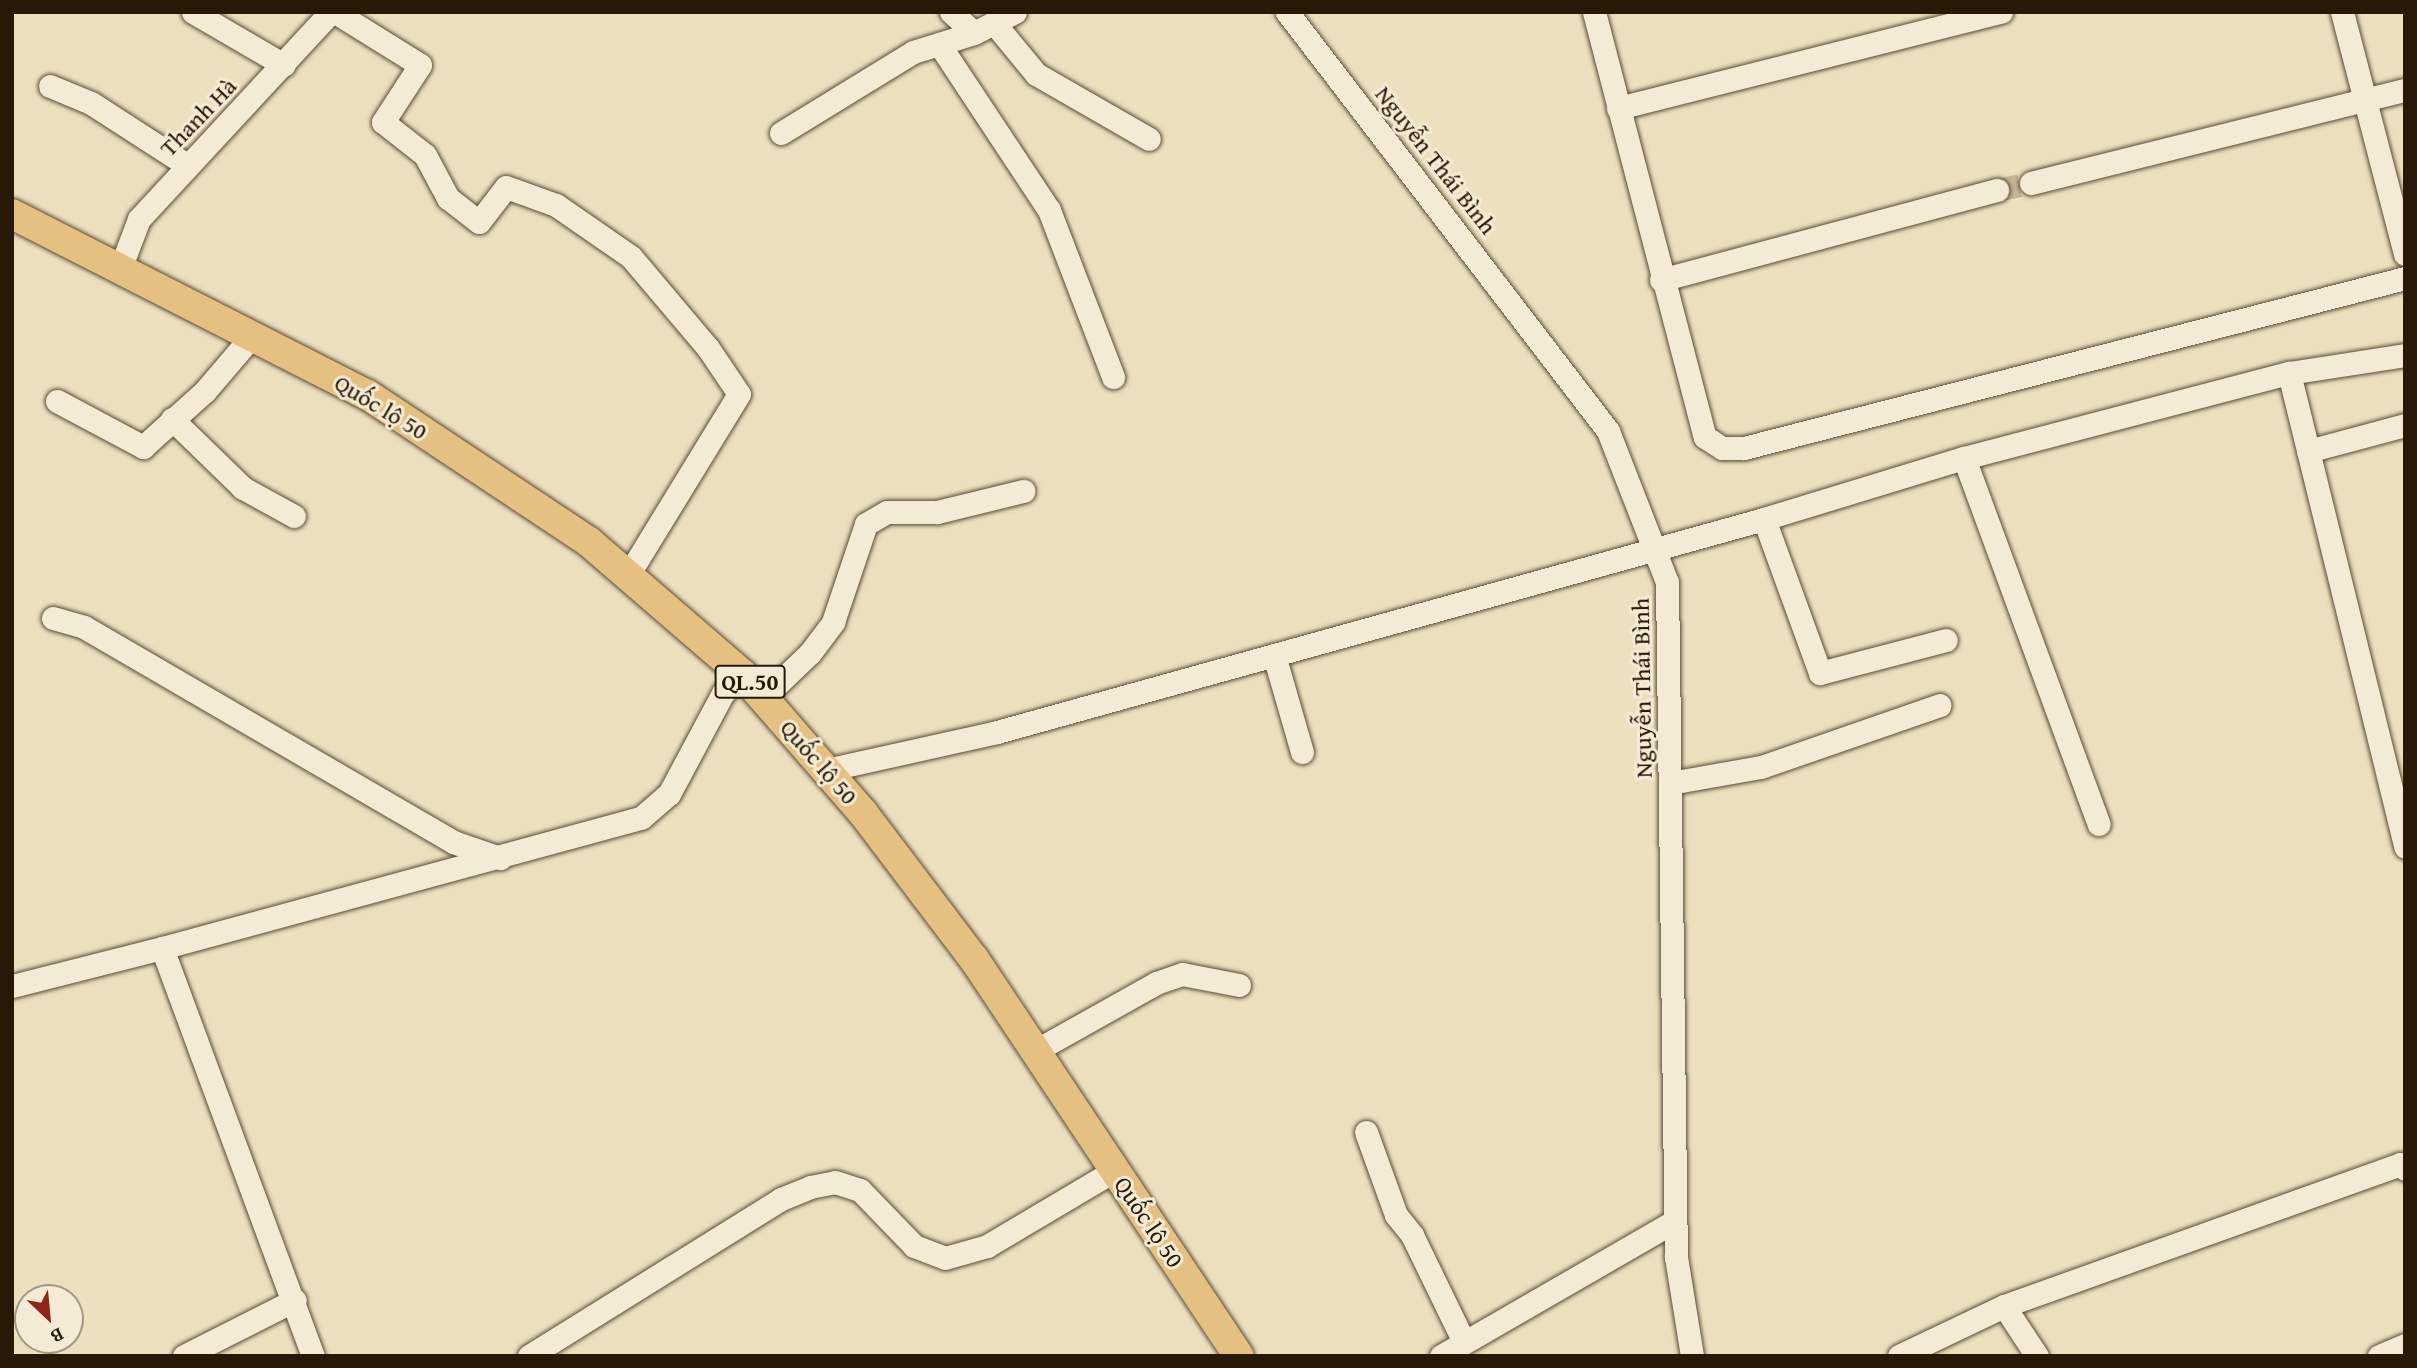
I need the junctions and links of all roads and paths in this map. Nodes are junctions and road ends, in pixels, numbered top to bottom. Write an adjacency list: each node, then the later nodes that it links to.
1 (192, 12): 11 (street)
2 (333, 12): 11 (street, Thanh Hà); 39 (street)
3 (951, 12): 9 (street)
4 (1015, 12): 9 (street)
5 (1287, 12): 38 (street, Nguyễn Thái Bình)
6 (1594, 12): 15 (street)
7 (2001, 12): 15 (street)
8 (2342, 12): 14 (street)
9 (984, 28): 10 (street); 17 (street)
10 (939, 44): 16 (street); 29 (street)
11 (284, 65): 18 (street, Thanh Hà)
12 (50, 86): 18 (street)
13 (2405, 90): 14 (street)
14 (2367, 99): 19 (street); 22 (street)
15 (1618, 108): 25 (street)
16 (781, 133)
17 (1149, 139)
18 (187, 165): 23 (street, Thanh Hà)
19 (2031, 183)
20 (1997, 190): 25 (street)
21 (12, 214): 23 (main road, Quốc lộ 50 / QL.50)
22 (2405, 254)
23 (120, 270): 26 (main road, Quốc lộ 50 / QL.50)
24 (2405, 278): 25 (street)
25 (1661, 280)
26 (252, 336): 31 (street); 39 (main road, Quốc lộ 50 / QL.50)
27 (2405, 355): 28 (street)
28 (2289, 373): 33 (street); 34 (street)
29 (1113, 377)
30 (58, 401): 31 (street)
31 (172, 419): 36 (street)
32 (2405, 425): 33 (street)
33 (2308, 451): 50 (street)
34 (1965, 458): 37 (street); 49 (street)
35 (1023, 491): 44 (street)
36 (294, 516)
37 (1764, 519): 38 (street); 41 (street)
38 (1654, 549): 42 (street); 48 (street, Nguyễn Thái Bình)
39 (628, 575): 43 (main road, Quốc lộ 50 / QL.50)
40 (53, 618): 51 (street)
41 (1945, 640)
42 (1274, 655): 46 (street); 47 (street)
43 (744, 675): 44 (main road, Quốc lộ 50 / QL.50); 51 (street)
44 (763, 698): 47 (main road, Quốc lộ 50 / QL.50)
45 (1940, 705): 48 (street)
46 (1302, 752)
47 (826, 770): 55 (main road, Quốc lộ 50 / QL.50)
48 (1670, 783): 59 (street, Nguyễn Thái Bình)
49 (2099, 824)
50 (2405, 847)
51 (500, 858): 52 (street)
52 (162, 948): 54 (street); 60 (street)
53 (1239, 985): 55 (street)
54 (12, 986)
55 (1035, 1051): 58 (main road, Quốc lộ 50 / QL.50)
56 (1366, 1132): 62 (street)
57 (2405, 1169): 61 (street)
58 (1115, 1170): 66 (street); 67 (main road, Quốc lộ 50 / QL.50)
59 (1675, 1221): 62 (street); 69 (street, Nguyễn Thái Bình)
60 (295, 1300): 64 (street); 65 (street)
61 (2004, 1306): 70 (street); 71 (street)
62 (1463, 1340): 68 (street)
63 (2405, 1345): 72 (street)
64 (184, 1356)
65 (313, 1356)
66 (529, 1356)
67 (1239, 1356)
68 (1441, 1356)
69 (1692, 1356)
70 (1899, 1356)
71 (2037, 1356)
72 (2379, 1356)

